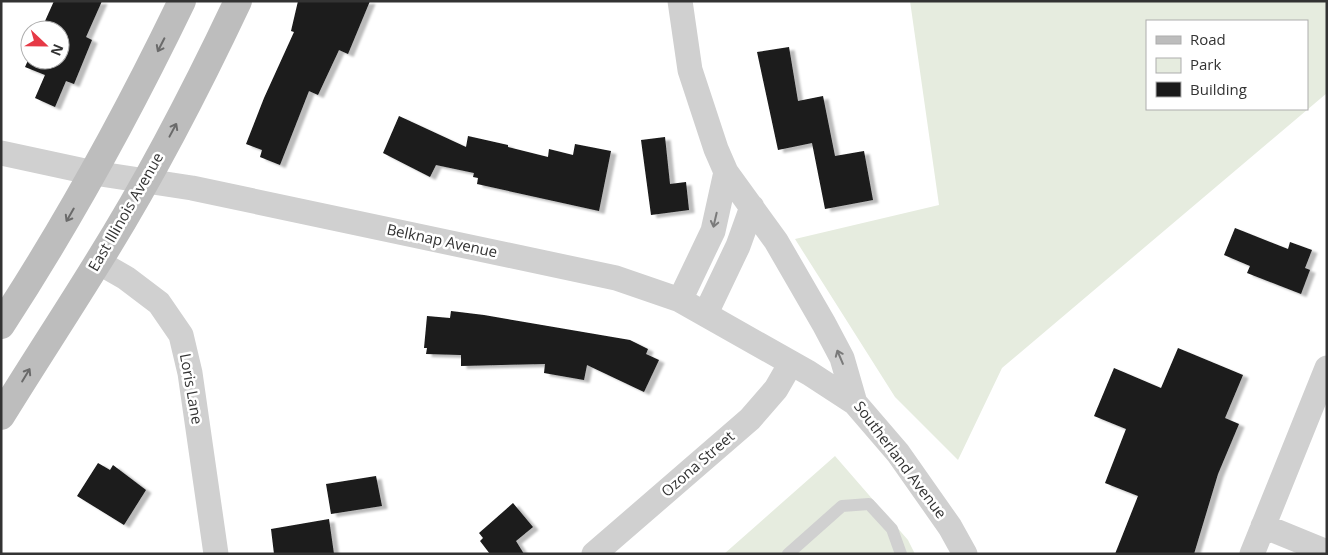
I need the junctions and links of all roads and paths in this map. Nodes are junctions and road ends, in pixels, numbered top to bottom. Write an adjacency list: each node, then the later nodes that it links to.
1 (182, 1): 6 (main road, one-way to 6)
2 (238, 1): 7 (main road, East Illinois Avenue, one-way to 2)
3 (680, 1): 5 (street, Southerland Avenue)
4 (1, 153): 6 (street, Belknap Avenue)
5 (726, 172): 8 (street, Southerland Avenue); 10 (street, one-way to 10)
6 (94, 173): 7 (street, Belknap Avenue); 12 (main road, one-way to 12)
7 (146, 180): 9 (main road, East Illinois Avenue); 10 (street, Belknap Avenue)
8 (752, 207): 11 (street); 15 (street, Southerland Avenue, one-way to 8)
9 (98, 262): 16 (main road, East Illinois Avenue, one-way to 9); 19 (street, Loris Lane)
10 (680, 300): 11 (street, Belknap Avenue)
11 (706, 314): 13 (street, Belknap Avenue)
12 (1, 325)
13 (792, 364): 15 (street, Belknap Avenue); 20 (street, Ozona Street)
14 (1327, 368): 17 (street)
15 (856, 403): 23 (street, Southerland Avenue)
16 (1, 416)
17 (1263, 526): 18 (street); 24 (street)
18 (1327, 552)
19 (216, 554)
20 (594, 554)
21 (788, 554): 22 (lane)
22 (901, 554)
23 (965, 554)
24 (1252, 554)

